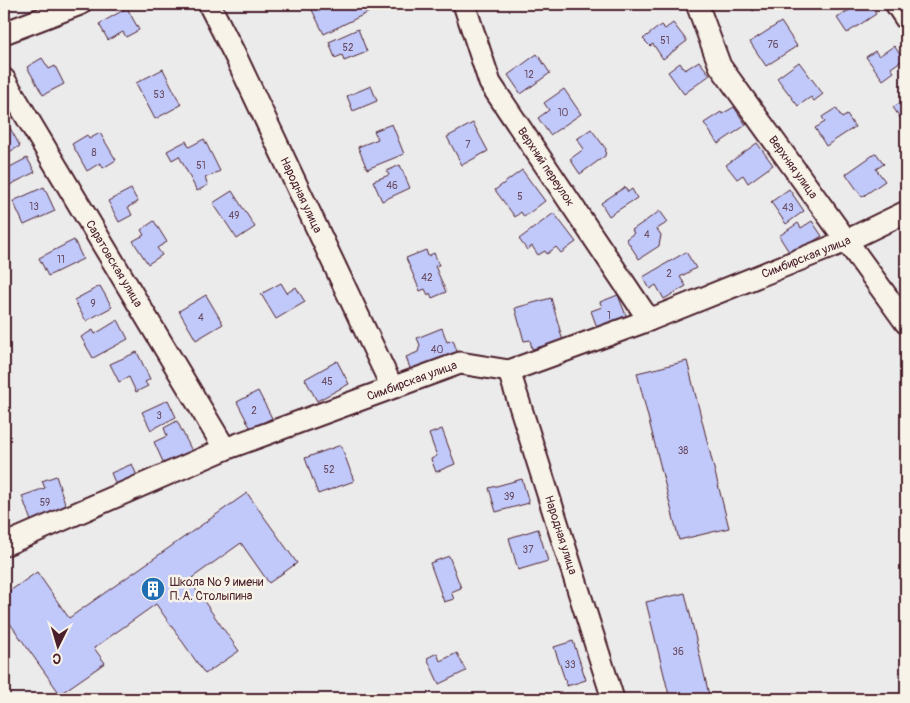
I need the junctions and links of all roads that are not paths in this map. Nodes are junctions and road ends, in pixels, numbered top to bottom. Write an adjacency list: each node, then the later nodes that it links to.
1 (80, 4): 7 (street)
2 (209, 4): 14 (street, Народная улица)
3 (464, 4): 11 (street, Верхний переулок)
4 (698, 4): 10 (street, Верхняя улица)
5 (896, 4): 6 (street)
6 (906, 19)
7 (4, 33)
8 (4, 79): 15 (street, Саратовская улица)
9 (906, 212): 10 (street, Симбирская улица)
10 (846, 241): 11 (street, Симбирская улица); 12 (street, Верхняя улица)
11 (649, 320): 13 (street, Симбирская улица)
12 (906, 323)
13 (509, 371): 14 (street, Симбирская улица); 17 (street, Народная улица)
14 (392, 387): 15 (street, Симбирская улица)
15 (225, 449): 16 (street, Симбирская улица)
16 (4, 545)
17 (613, 699)

